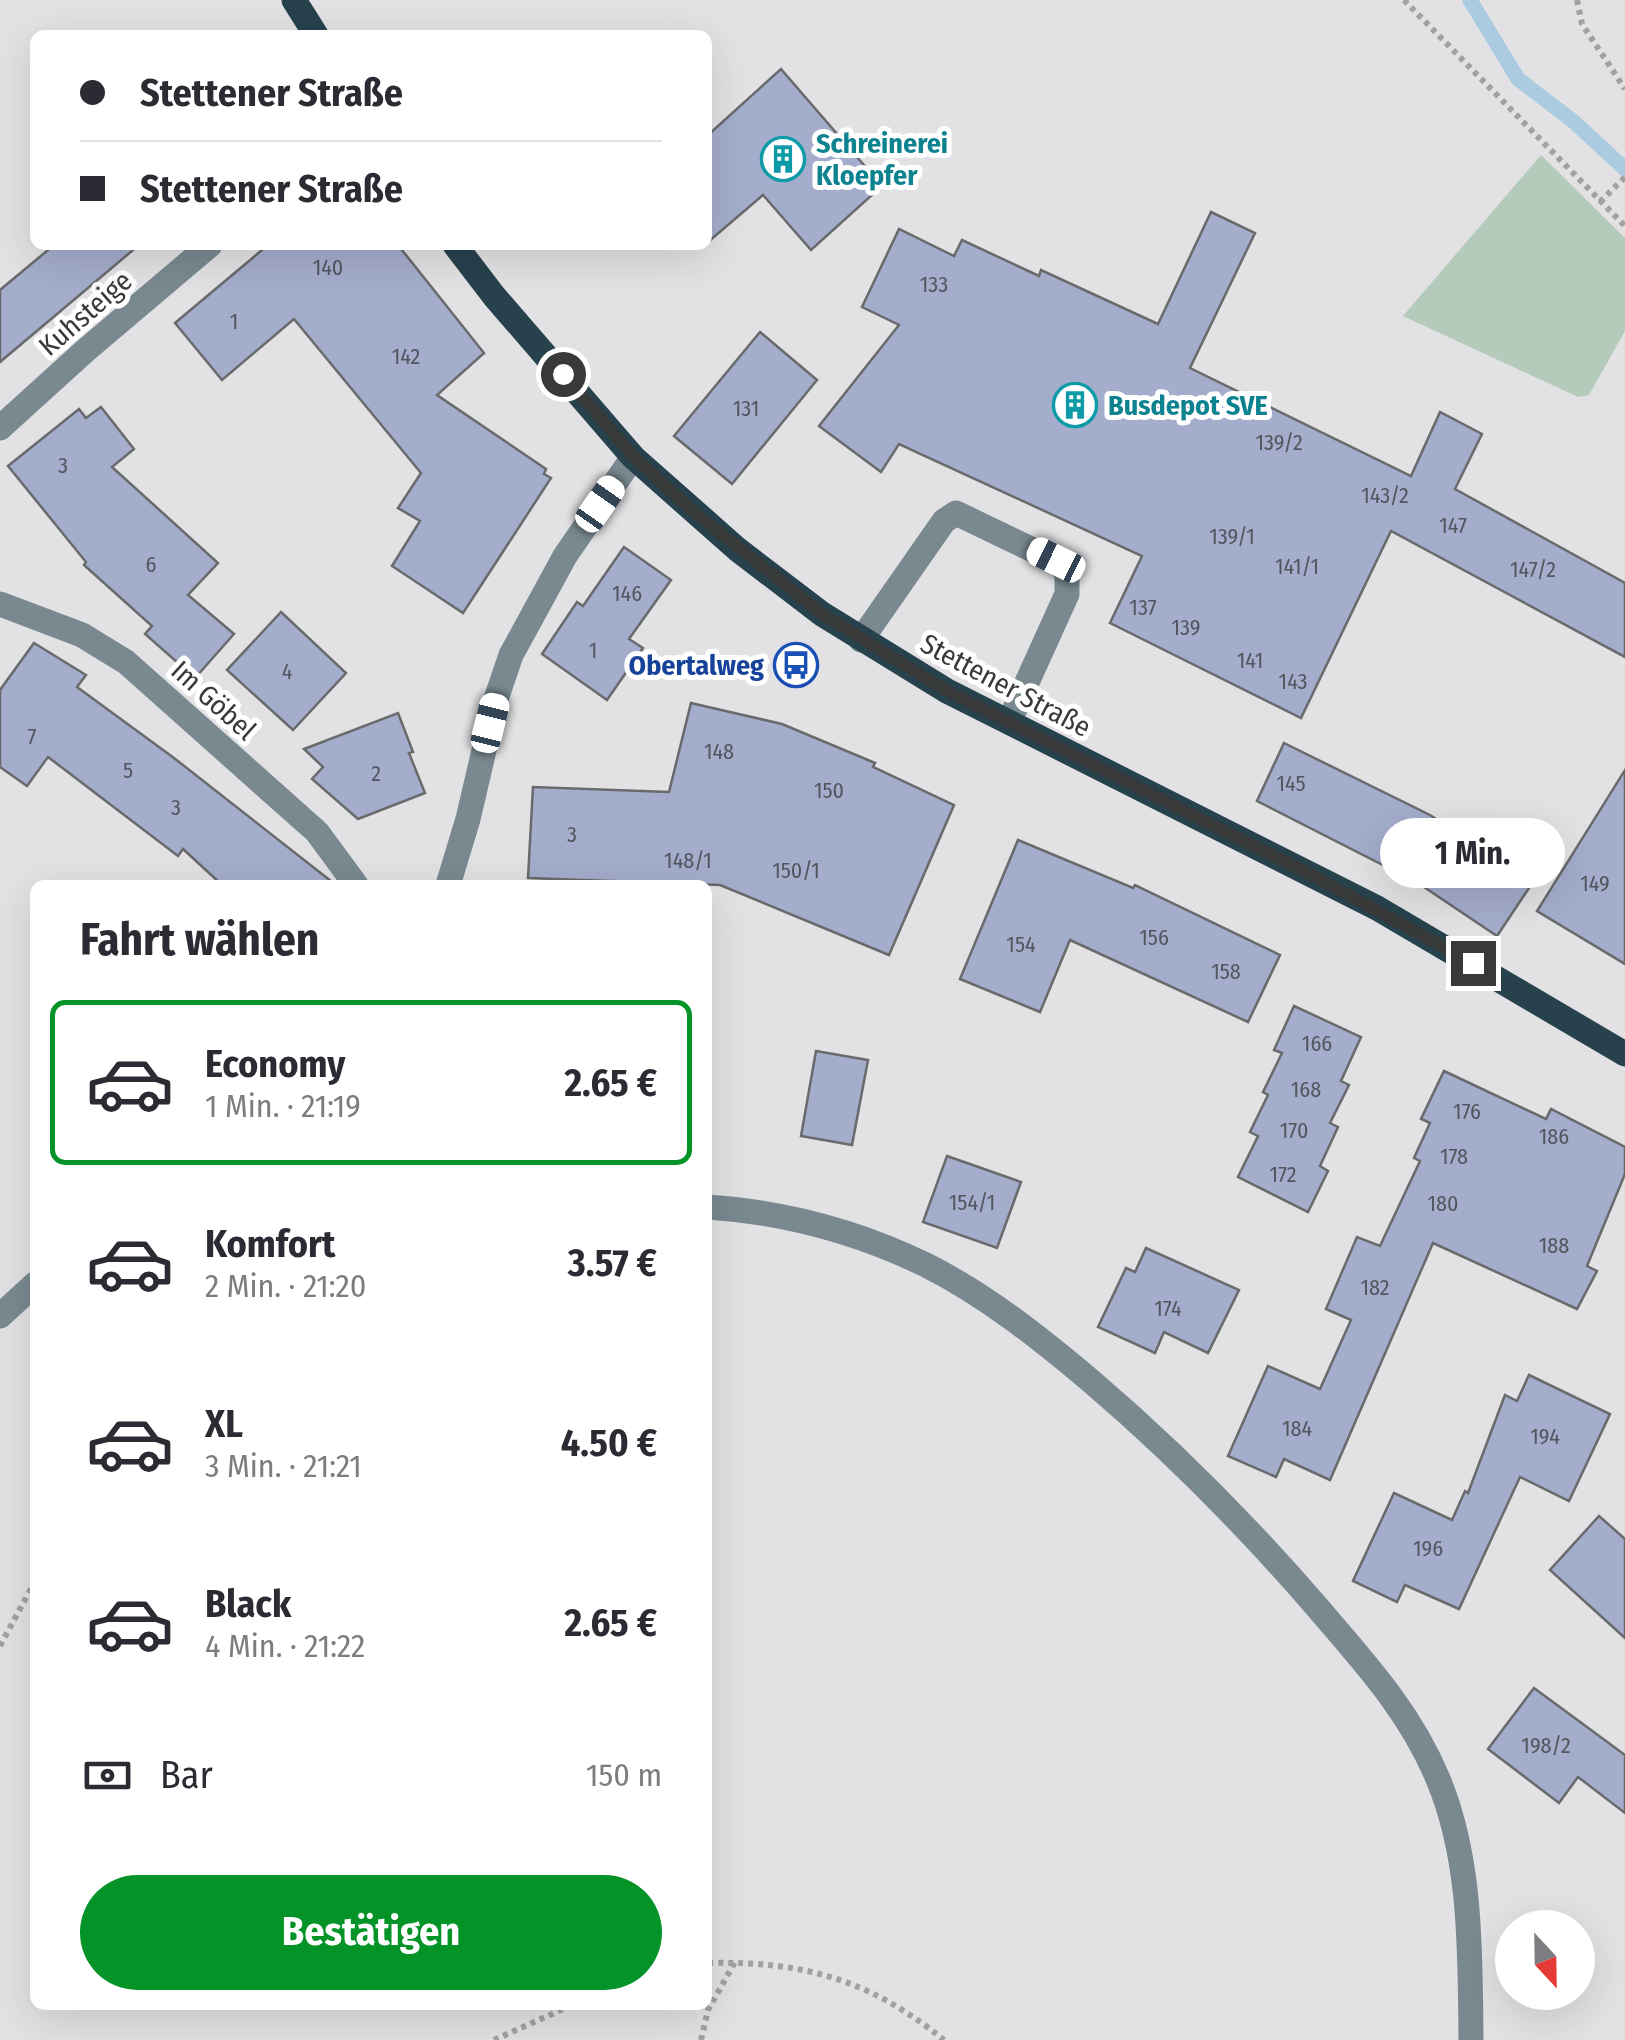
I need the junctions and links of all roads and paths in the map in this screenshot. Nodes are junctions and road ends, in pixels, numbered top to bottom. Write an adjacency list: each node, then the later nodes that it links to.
1 (294, 0): 4 (main road)
2 (1404, 0): 7 (path)
3 (1577, 0): 5 (path)
4 (313, 30)
5 (1625, 89)
6 (1625, 177): 7 (path)
7 (1600, 202): 8 (path)
8 (1625, 226)
9 (204, 250): 11 (street, Kuhsteige)
10 (459, 250): 12 (main road, Stettener Straße)
11 (0, 428)
12 (633, 456): 14 (main road, Stettener Straße); 17 (street)
13 (0, 604): 16 (street, Im Göbel)
14 (861, 640): 15 (main road, Stettener Straße); 15 (street)
15 (1009, 722): 18 (main road, Stettener Straße)
16 (352, 880)
17 (450, 880)
18 (1625, 1054)
19 (712, 1207): 32 (street)
20 (30, 1289): 21 (street)
21 (0, 1316)
22 (30, 1591): 23 (path)
23 (0, 1646)
24 (712, 1962): 25 (path)
25 (736, 1962): 26 (path); 31 (path)
26 (712, 2003)
27 (561, 2010): 29 (path)
28 (708, 2010): 30 (path)
29 (494, 2040)
30 (700, 2040)
31 (944, 2040)
32 (1471, 2040)

